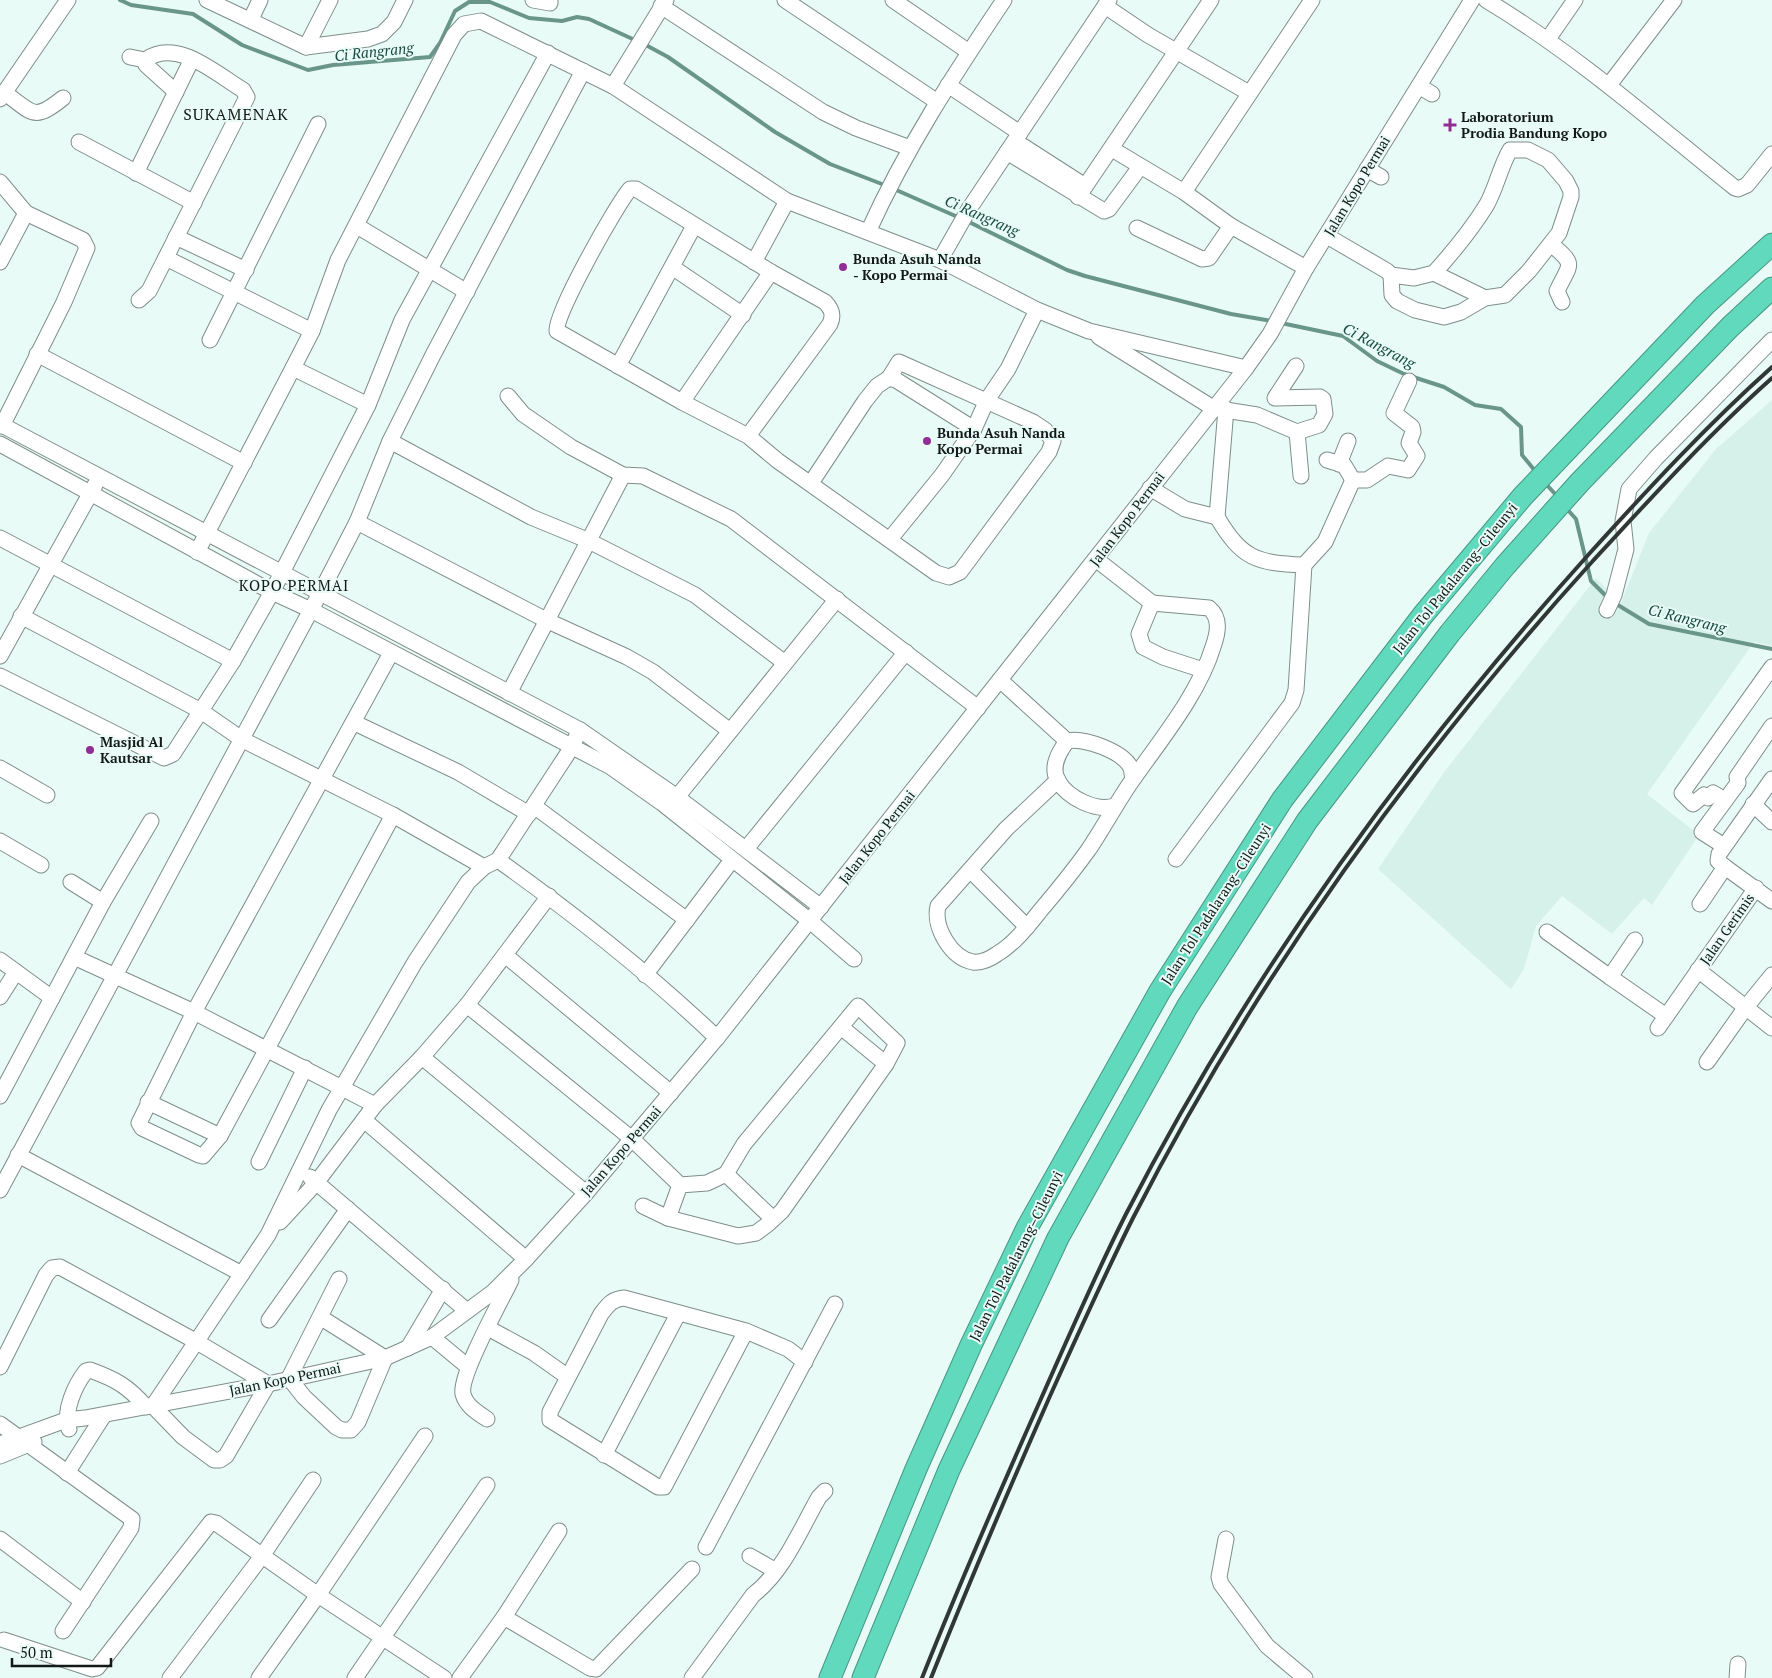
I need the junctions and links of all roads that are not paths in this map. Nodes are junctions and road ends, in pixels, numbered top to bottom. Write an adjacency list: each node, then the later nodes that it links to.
1 (68, 0): 34 (street)
2 (207, 0): 19 (street)
3 (260, 0): 19 (street)
4 (330, 0): 21 (street)
5 (405, 0): 21 (street)
6 (533, 0): 7 (street)
7 (550, 0)
8 (785, 0): 36 (street)
9 (893, 0): 23 (street)
10 (1004, 0): 23 (street)
11 (1211, 0): 22 (street)
12 (1312, 0): 32 (street)
13 (1472, 0): 30 (street, Jalan Kopo Permai)
14 (1486, 0): 20 (street)
15 (1575, 0): 20 (street)
16 (1674, 0): 28 (street)
17 (663, 3): 29 (street); 40 (street)
18 (1107, 3): 22 (street); 39 (street)
19 (251, 19): 21 (street)
20 (1548, 39): 28 (street)
21 (306, 46)
22 (1177, 51): 32 (street); 41 (street)
23 (969, 52): 27 (street)
24 (548, 54): 26 (street); 53 (street); 68 (street)
25 (192, 59): 31 (street); 31 (street); 51 (street)
26 (583, 71): 29 (street); 75 (street)
27 (948, 85): 36 (street); 39 (street)
28 (1609, 85): 42 (street)
29 (613, 86): 50 (street)
30 (1419, 86): 33 (street); 44 (street, Jalan Kopo Permai)
31 (176, 92): 45 (street)
32 (1249, 93): 49 (street)
33 (1432, 94)
34 (2, 96): 35 (street)
35 (63, 98)
36 (936, 101): 40 (street)
37 (318, 124): 69 (street)
38 (79, 142): 45 (street)
39 (1014, 142): 48 (street); 63 (street)
40 (910, 148): 57 (street)
41 (1112, 148): 43 (street); 48 (street)
42 (1772, 154)
43 (1140, 167): 48 (street); 49 (street)
44 (1367, 169): 46 (street); 58 (street, Jalan Kopo Permai)
45 (136, 173): 51 (street)
46 (1381, 177)
47 (0, 182): 52 (street)
48 (1082, 192)
49 (1184, 192): 55 (street)
50 (787, 201): 57 (street); 65 (street)
51 (194, 203): 59 (street)
52 (26, 213): 64 (street); 85 (street)
53 (356, 226): 68 (street); 81 (street)
54 (694, 226): 65 (street); 66 (street); 86 (street)
55 (1231, 226): 56 (street); 67 (street)
56 (1137, 228)
57 (868, 232): 63 (street)
58 (1327, 236): 67 (street, Jalan Kopo Permai); 72 (street)
59 (176, 237): 62 (street); 69 (street)
60 (1551, 244): 71 (street); 76 (street); 78 (street)
61 (1772, 244): 279 (highway, Jalan Tol Padalarang–Cileunyi)
62 (166, 258): 74 (street); 77 (street)
63 (940, 260): 79 (street)
64 (0, 262)
65 (754, 262): 70 (street)
66 (672, 267): 80 (street); 86 (street)
67 (1306, 268): 89 (street, Jalan Kopo Permai)
68 (429, 269): 75 (street); 95 (street)
69 (246, 270): 74 (street)
70 (771, 272): 80 (street); 100 (street)
71 (1434, 273): 72 (street); 76 (street)
72 (1391, 275): 76 (street)
73 (1772, 288): 280 (highway)
74 (235, 292): 81 (street); 83 (street)
75 (467, 292): 102 (street)
76 (1485, 298)
77 (139, 300)
78 (1562, 302)
79 (1037, 310): 82 (street); 93 (street)
80 (743, 315): 94 (street)
81 (312, 331): 88 (street)
82 (1089, 331): 89 (street); 96 (street)
83 (210, 340)
84 (1772, 340): 124 (street)
85 (37, 354): 97 (street); 104 (street)
86 (618, 366): 94 (street)
87 (1296, 366): 99 (street)
88 (294, 368): 95 (street); 104 (street)
89 (1246, 368): 96 (street, Jalan Kopo Permai)
90 (889, 378): 93 (street); 98 (street); 108 (street)
91 (1409, 381): 107 (street)
92 (508, 396): 105 (street)
93 (987, 400): 98 (street); 114 (street)
94 (682, 402): 100 (street)
95 (368, 405): 120 (street)
96 (1220, 408): 99 (street); 110 (street, Jalan Kopo Permai); 111 (street)
97 (1, 425): 109 (street)
98 (974, 430): 114 (street)
99 (1297, 432): 106 (street)
100 (748, 436): 108 (street)
101 (1348, 440): 107 (street)
102 (390, 441): 112 (street); 115 (street)
103 (0, 444): 109 (street)
104 (244, 463): 116 (street)
105 (623, 475): 115 (street); 121 (street)
106 (1301, 476)
107 (1352, 480): 119 (street)
108 (811, 483): 114 (street)
109 (95, 485): 116 (street); 118 (street)
110 (1150, 488): 111 (street); 117 (street, Jalan Kopo Permai)
111 (1217, 516): 119 (street)
112 (357, 522): 122 (street); 126 (street)
113 (0, 538): 118 (street)
114 (890, 539)
115 (587, 540): 126 (street); 131 (street)
116 (202, 543): 120 (street); 120 (street)
117 (1096, 560): 123 (street); 135 (street, Jalan Kopo Permai)
118 (50, 564): 125 (street); 130 (street)
119 (1304, 565): 162 (street)
120 (277, 582): 122 (street); 122 (street); 130 (street)
121 (837, 599): 128 (street); 131 (street)
122 (315, 602): 129 (street); 136 (street); 143 (street)
123 (1152, 603): 133 (street); 133 (street)
124 (1607, 610)
125 (21, 616): 127 (street); 138 (street)
126 (548, 621): 136 (street); 141 (street)
127 (2, 646)
128 (906, 652): 137 (street); 161 (street)
129 (391, 654): 139 (street); 142 (street)
130 (233, 662): 138 (street)
131 (785, 663): 141 (street)
132 (1772, 667): 152 (street)
133 (1203, 670): 147 (street)
134 (0, 676): 138 (street)
135 (1000, 680): 137 (street, Jalan Kopo Permai); 144 (street)
136 (509, 693): 142 (street)
137 (978, 708): 175 (street, Jalan Kopo Permai)
138 (201, 711): 143 (street)
139 (355, 723): 146 (street); 155 (street)
140 (1772, 726): 152 (street)
141 (730, 731): 151 (street)
142 (576, 738): 151 (street); 155 (street); 164 (street)
143 (243, 740): 146 (street); 186 (street)
144 (1067, 741): 147 (street); 149 (street)
145 (0, 768): 150 (street)
146 (322, 778): 156 (street); 194 (street)
147 (1133, 779): 154 (street)
148 (1772, 779): 153 (street)
149 (1058, 780): 154 (street); 168 (street)
150 (47, 795)
151 (677, 797): 161 (street)
152 (1725, 800): 160 (street)
153 (1753, 804): 158 (street); 160 (street)
154 (1115, 806): 177 (street)
155 (532, 810): 163 (street); 176 (street)
156 (393, 814): 166 (street); 198 (street)
157 (152, 820): 173 (street)
158 (1772, 822)
159 (0, 841): 165 (street)
160 (1724, 846): 167 (street)
161 (746, 849): 175 (street)
162 (1176, 859)
163 (498, 860): 166 (street); 171 (street)
164 (732, 860): 175 (street); 176 (street)
165 (41, 865)
166 (484, 867): 203 (street)
167 (1725, 867): 170 (street); 174 (street)
168 (971, 870): 177 (street); 177 (street)
169 (71, 882): 173 (street)
170 (1756, 888): 172 (street); 184 (street, Jalan Gerimis)
171 (549, 896): 180 (street); 187 (street)
172 (1772, 901)
173 (103, 902): 181 (street)
174 (1700, 904)
175 (816, 914): 182 (street); 197 (street, Jalan Kopo Permai)
176 (687, 920): 187 (street)
177 (1027, 927)
178 (1547, 932): 189 (street)
179 (1635, 940): 189 (street)
180 (505, 955): 192 (street); 204 (street)
181 (74, 957): 186 (street); 191 (street)
182 (854, 959)
183 (0, 960): 185 (street)
184 (1698, 970): 189 (street, Jalan Gerimis); 193 (street)
185 (16, 972): 190 (street); 191 (street)
186 (114, 975): 194 (street); 211 (street)
187 (645, 975): 197 (street)
188 (1772, 975): 193 (street)
189 (1610, 977)
190 (0, 997)
191 (52, 998): 205 (street)
192 (467, 1005): 199 (street); 210 (street)
193 (1746, 1007): 196 (street); 200 (street)
194 (194, 1012): 198 (street); 206 (street)
195 (841, 1027): 201 (street); 201 (street); 214 (street)
196 (1772, 1028)
197 (717, 1038): 204 (street, Jalan Kopo Permai)
198 (267, 1050): 202 (street); 209 (street)
199 (422, 1057): 207 (street); 218 (street)
200 (1707, 1062)
201 (886, 1064): 222 (street)
202 (305, 1068): 203 (street); 212 (street)
203 (342, 1088): 207 (street); 213 (street)
204 (671, 1093): 210 (street, Jalan Kopo Permai)
205 (0, 1096)
206 (148, 1102): 209 (street); 209 (street)
207 (376, 1105): 208 (street)
208 (364, 1120): 215 (street); 224 (street)
209 (220, 1136)
210 (632, 1140): 216 (street); 218 (street, Jalan Kopo Permai)
211 (18, 1155): 217 (street); 225 (street)
212 (260, 1162)
213 (300, 1169): 215 (street); 223 (street)
214 (726, 1174): 216 (street); 222 (street)
215 (316, 1183): 220 (street); 223 (street)
216 (680, 1185): 221 (street)
217 (0, 1190)
218 (586, 1193): 224 (street, Jalan Kopo Permai)
219 (643, 1206): 221 (street)
220 (348, 1209): 227 (street); 232 (street)
221 (668, 1218): 222 (street)
222 (774, 1219)
223 (268, 1236): 225 (street)
224 (521, 1264): 229 (street, Jalan Kopo Permai); 233 (street)
225 (242, 1274): 236 (street)
226 (339, 1279): 231 (street)
227 (443, 1290): 229 (street); 237 (street)
228 (835, 1304): 239 (street)
229 (467, 1311): 235 (street, Jalan Kopo Permai)
230 (678, 1314): 234 (street); 242 (street); 253 (street)
231 (320, 1318): 238 (street); 243 (street)
232 (269, 1320)
233 (488, 1328): 240 (street); 242 (street)
234 (746, 1331): 239 (street); 253 (street)
235 (432, 1338): 237 (street, Jalan Kopo Permai); 240 (street)
236 (197, 1342): 241 (street); 244 (street); 245 (street)
237 (408, 1348): 238 (street, Jalan Kopo Permai)
238 (385, 1358): 243 (street, Jalan Kopo Permai); 243 (street)
239 (806, 1362): 262 (street)
240 (467, 1366): 247 (street)
241 (0, 1367)
242 (568, 1377): 253 (street)
243 (289, 1378): 244 (street, Jalan Kopo Permai)
244 (268, 1384): 245 (street, Jalan Kopo Permai); 245 (street)
245 (150, 1406): 246 (street, Jalan Kopo Permai); 249 (street)
246 (104, 1415): 249 (street, Jalan Kopo Permai); 255 (street)
247 (487, 1419)
248 (0, 1424): 251 (street)
249 (68, 1425): 251 (street, Jalan Kopo Permai)
250 (424, 1436): 267 (street)
251 (22, 1440): 252 (street, Jalan Kopo Permai); 254 (street, Jalan Kopo Permai); 255 (street)
252 (0, 1444)
253 (604, 1455)
254 (0, 1456)
255 (67, 1473): 268 (street)
256 (313, 1480): 263 (street)
257 (487, 1485): 271 (street)
258 (825, 1491): 266 (street)
259 (559, 1530): 269 (street)
260 (0, 1538): 268 (street)
261 (1226, 1539): 281 (street)
262 (706, 1547)
263 (262, 1556): 267 (street); 272 (street); 273 (street)
264 (750, 1556): 266 (street)
265 (692, 1569): 269 (street)
266 (776, 1571): 278 (street)
267 (318, 1595): 271 (street); 274 (street)
268 (82, 1602): 270 (street)
269 (504, 1617): 277 (street)
270 (63, 1631)
271 (383, 1638): 275 (street); 276 (street)
272 (4, 1640)
273 (170, 1678)
274 (258, 1678)
275 (355, 1678)
276 (444, 1678)
277 (460, 1678)
278 (692, 1678)
279 (830, 1678)
280 (863, 1678)
281 (1305, 1678)

